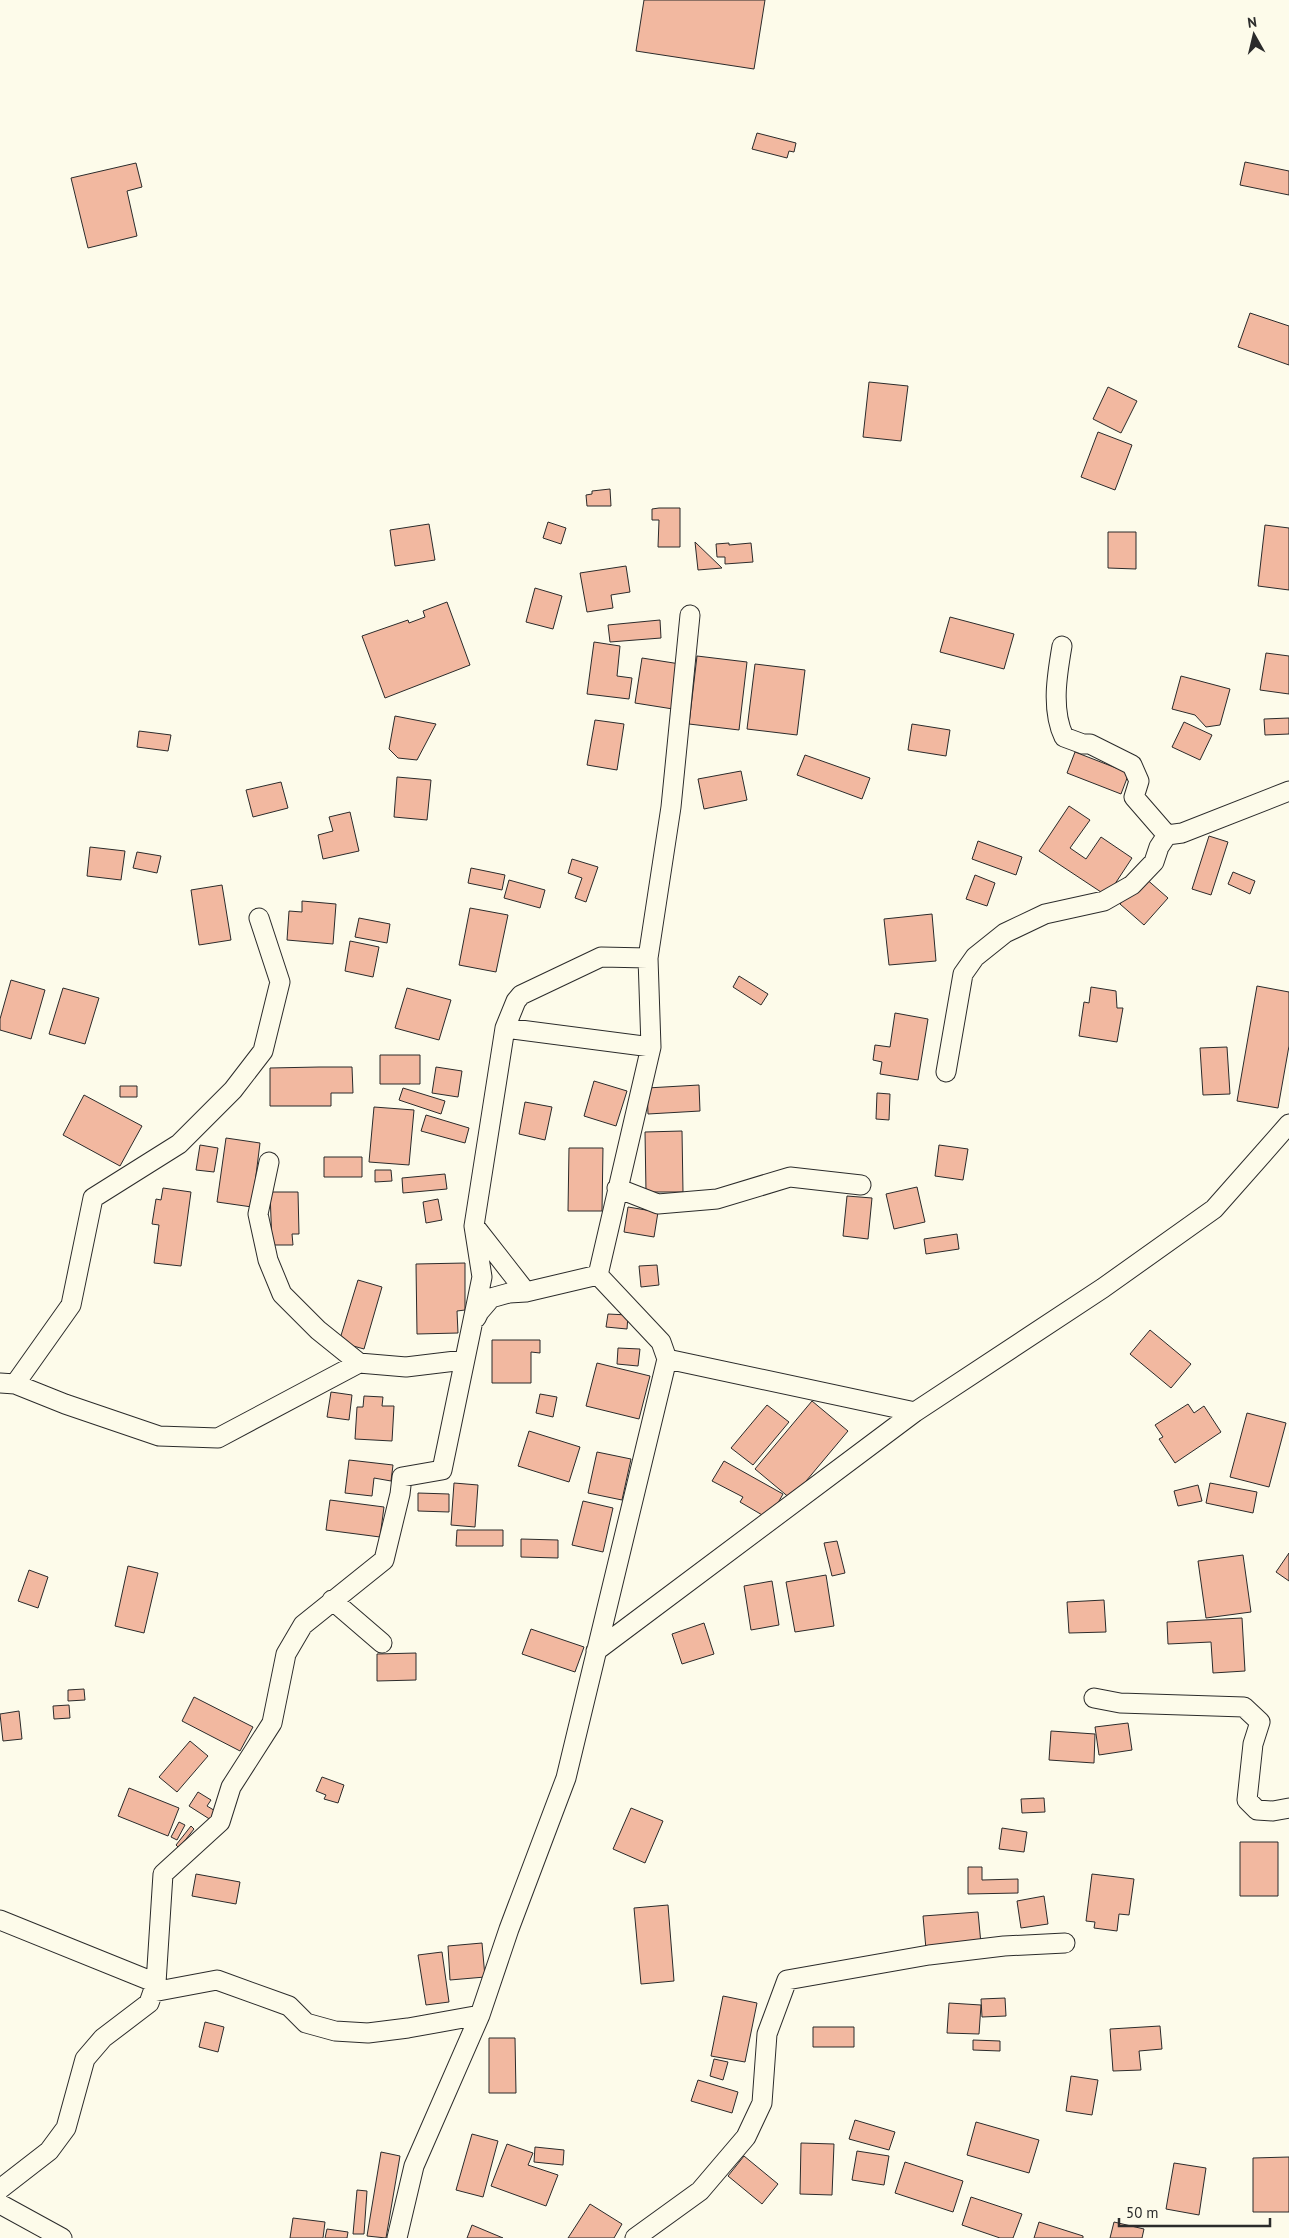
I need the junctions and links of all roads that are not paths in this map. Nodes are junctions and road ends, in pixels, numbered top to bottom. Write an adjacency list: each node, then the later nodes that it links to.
1 (690, 616): 6 (street)
2 (1062, 646): 4 (street)
3 (1289, 792): 4 (street)
4 (1168, 835): 9 (street)
5 (259, 918): 21 (street)
6 (648, 958): 7 (street); 8 (street)
7 (505, 1028): 8 (street); 14 (street)
8 (651, 1047): 13 (street)
9 (946, 1072)
10 (1289, 1124): 22 (street)
11 (269, 1162): 20 (street)
12 (861, 1184): 13 (street)
13 (617, 1188): 15 (street)
14 (474, 1226): 16 (street); 17 (street)
15 (598, 1275): 16 (street); 18 (street)
16 (526, 1292): 17 (street)
17 (470, 1336): 19 (street)
18 (667, 1359): 22 (street); 25 (street)
19 (464, 1360): 20 (street); 23 (street)
20 (359, 1363): 21 (street)
21 (8, 1384)
22 (915, 1412): 25 (street)
23 (332, 1600): 24 (street); 30 (street)
24 (382, 1644)
25 (596, 1651): 31 (street)
26 (1094, 1698): 27 (street)
27 (1289, 1808)
28 (0, 1920): 30 (street)
29 (1065, 1943): 36 (street)
30 (154, 1987): 31 (street); 32 (street)
31 (480, 2015): 35 (street)
32 (0, 2189)
33 (0, 2204): 34 (street)
34 (62, 2238)
35 (397, 2238)
36 (635, 2238)

